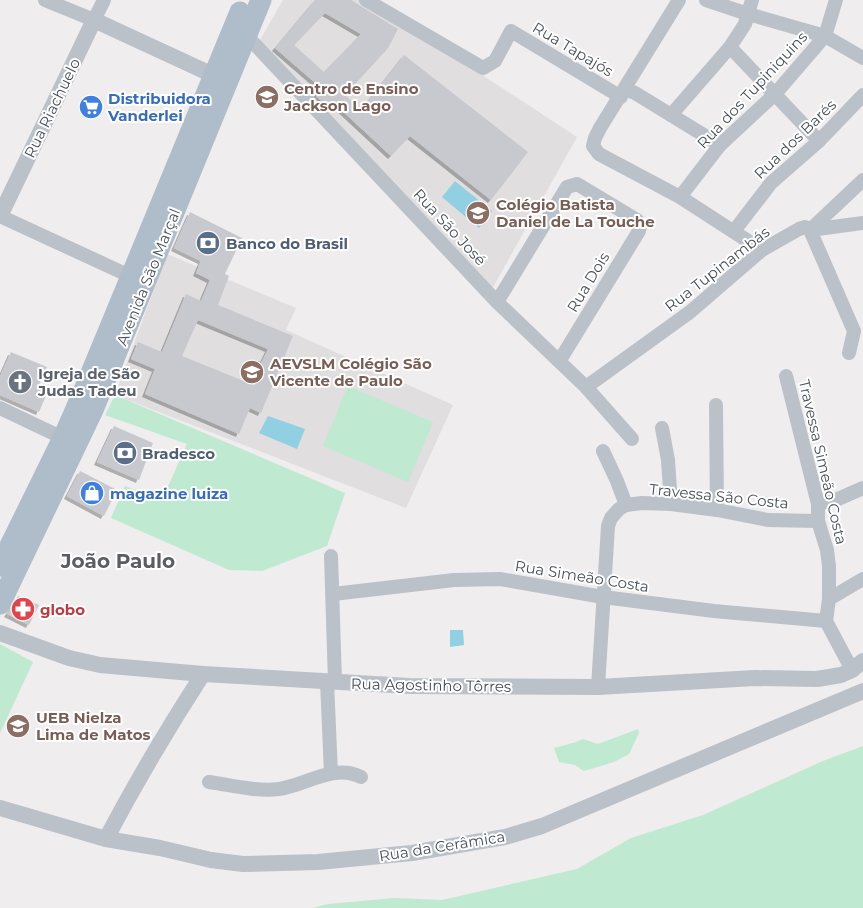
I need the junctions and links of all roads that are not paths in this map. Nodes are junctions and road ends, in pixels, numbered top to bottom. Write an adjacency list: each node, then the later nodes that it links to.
1 (45, 0): 11 (street)
2 (104, 0): 11 (street, Rua Riachuelo)
3 (246, 0): 16 (main road, Avenida São Marçal)
4 (261, 0): 12 (main road, Avenida São Marçal)
5 (366, 0): 17 (street, Rua Tapajós)
6 (679, 0): 17 (street)
7 (706, 0): 10 (street)
8 (752, 0): 10 (street)
9 (836, 0): 13 (street, Rua dos Tupiniquins)
10 (748, 14): 13 (street); 14 (street)
11 (94, 20): 16 (street); 25 (street, Rua Riachuelo)
12 (246, 35): 31 (street, Rua São José); 54 (main road, Avenida São Marçal)
13 (825, 36): 15 (street); 18 (street, Rua dos Tupiniquins)
14 (730, 48): 18 (street); 20 (street)
15 (863, 58)
16 (213, 75): 30 (main road, Avenida São Marçal)
17 (623, 93): 20 (street, Rua Tapajós); 24 (street)
18 (775, 94): 21 (street); 22 (street, Rua dos Tupiniquins)
19 (863, 95): 21 (street, Rua dos Barés)
20 (671, 115): 22 (street, Rua Tapajós)
21 (819, 141): 28 (street, Rua dos Barés)
22 (720, 145): 24 (street, Rua dos Tupiniquins)
23 (863, 180): 27 (street, Rua Tupinambás)
24 (680, 197): 28 (street)
25 (0, 216): 30 (street)
26 (863, 223): 27 (street)
27 (810, 230): 29 (street, Rua Tupinambás); 32 (street)
28 (734, 231): 29 (street)
29 (762, 250): 35 (street, Rua Tupinambás)
30 (132, 277): 39 (main road, Avenida São Marçal)
31 (497, 302): 33 (street, Rua São José); 33 (street, Rua Dois)
32 (849, 353)
33 (560, 360): 35 (street, Rua São José)
34 (786, 376): 44 (street, Travessa Simeão Costa)
35 (586, 387): 40 (street, Rua São José)
36 (716, 405): 46 (street)
37 (0, 408): 39 (street)
38 (662, 428): 43 (street)
39 (63, 438): 49 (main road, Avenida São Marçal)
40 (632, 439)
41 (603, 452): 45 (street)
42 (863, 488): 44 (street)
43 (671, 504): 45 (street, Travessa São Costa); 46 (street, Travessa São Costa)
44 (818, 504): 47 (street, Travessa Simeão Costa)
45 (626, 505): 52 (street)
46 (717, 510): 47 (street, Travessa São Costa)
47 (818, 521): 53 (street, Travessa Simeão Costa)
48 (331, 556): 51 (street)
49 (0, 566)
50 (863, 579): 53 (street)
51 (333, 594): 52 (street, Rua Simeão Costa); 60 (street)
52 (602, 597): 55 (street, Rua Simeão Costa); 61 (street)
53 (829, 599): 55 (street, Travessa Simeão Costa)
54 (0, 604)
55 (826, 621): 57 (street)
56 (0, 633): 58 (street, Rua Agostinho Tôrres)
57 (857, 665): 59 (street, Rua Agostinho Tôrres)
58 (203, 674): 60 (street, Rua Agostinho Tôrres); 68 (street)
59 (834, 676): 61 (street, Rua Agostinho Tôrres); 63 (street)
60 (331, 682): 61 (street, Rua Agostinho Tôrres); 64 (street)
61 (598, 687)
62 (863, 691): 63 (street, Rua da Cerâmica)
63 (845, 698): 68 (street, Rua da Cerâmica)
64 (331, 772): 65 (street); 66 (street)
65 (362, 777)
66 (209, 782)
67 (0, 808): 68 (street, Rua da Cerâmica)
68 (106, 839)

